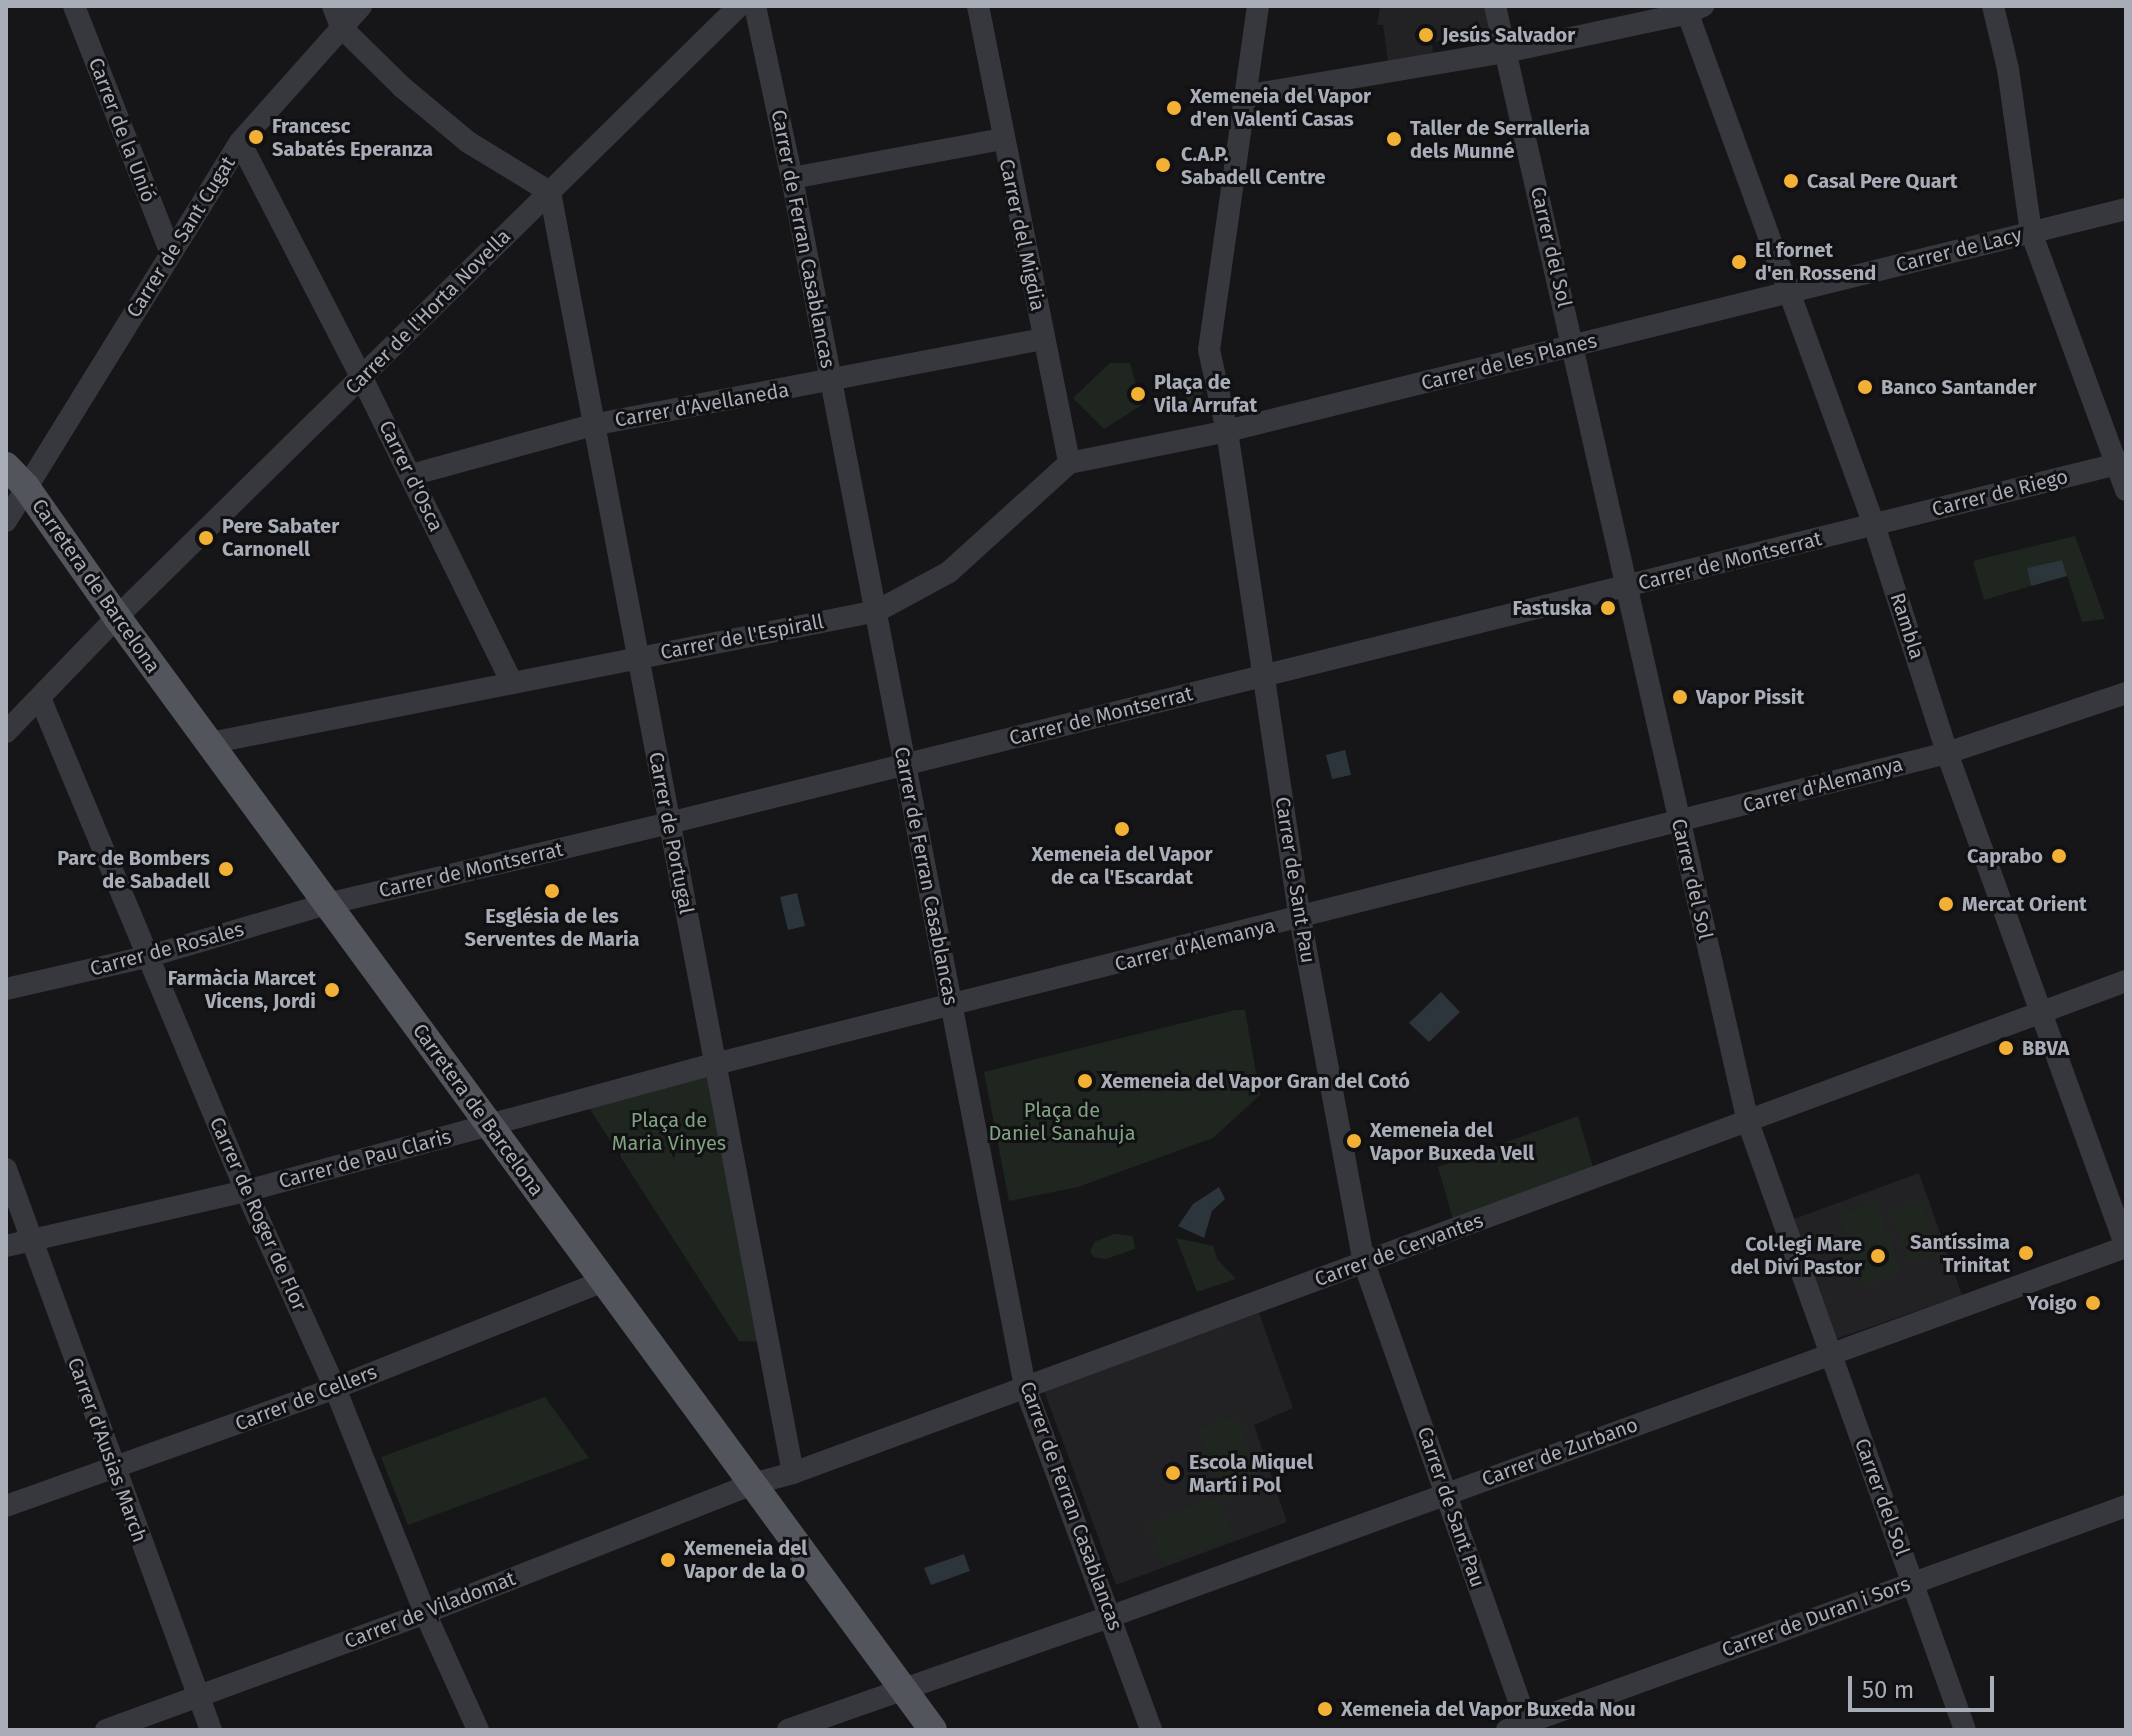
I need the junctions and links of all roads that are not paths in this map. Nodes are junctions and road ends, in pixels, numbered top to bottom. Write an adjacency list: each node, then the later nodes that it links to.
1 (74, 6): 20 (street, Carrer de la Unió)
2 (333, 6): 11 (street)
3 (361, 6): 11 (street, Carrer de Sant Cugat)
4 (739, 6): 17 (street, Carrer de l'Horta Novella)
5 (755, 6): 16 (street, Carrer de Ferran Casablancas)
6 (978, 6): 14 (street, Carrer del Migdia)
7 (1258, 6): 13 (street, Carrer de Sant Pau)
8 (1495, 6): 12 (street, Carrer del Sol)
9 (1993, 6): 19 (street)
10 (1692, 8): 12 (street); 21 (street, Rambla)
11 (341, 27): 15 (street, Carrer de Sant Cugat); 17 (street)
12 (1505, 52): 13 (street); 23 (street, Carrer del Sol)
13 (1244, 96): 27 (street, Carrer de Sant Pau)
14 (1002, 139): 16 (street); 22 (street, Carrer del Migdia)
15 (240, 142): 20 (street, Carrer de Sant Cugat); 24 (street, Carrer d'Osca)
16 (792, 178): 25 (street, Carrer de Ferran Casablancas)
17 (550, 192): 24 (street, Carrer de l'Horta Novella); 26 (street, Carrer de Portugal)
18 (2126, 209): 19 (street, Carrer de Lacy)
19 (2031, 232): 21 (street, Carrer de Lacy); 29 (street)
20 (171, 253): 32 (street, Carrer de Sant Cugat)
21 (1792, 293): 23 (street, Carrer de les Planes); 35 (street, Rambla)
22 (1044, 339): 25 (street, Carrer d'Avellaneda); 28 (street, Carrer del Migdia)
23 (1574, 346): 27 (street, Carrer de les Planes); 36 (street, Carrer del Sol)
24 (362, 378): 31 (street, Carrer d'Osca); 38 (street, Carrer de l'Horta Novella)
25 (831, 381): 26 (street, Carrer d'Avellaneda); 37 (street, Carrer de Ferran Casablancas)
26 (592, 425): 31 (street, Carrer d'Avellaneda); 39 (street, Carrer de Portugal)
27 (1227, 431): 28 (street); 40 (street, Carrer de Sant Pau)
28 (1069, 463): 37 (street, Carrer de l'Espirall)
29 (2121, 463): 33 (street); 35 (street, Carrer de Riego)
30 (6, 466): 32 (main road, Carretera de Barcelona)
31 (411, 475): 41 (street, Carrer d'Osca)
32 (26, 487): 34 (street, Carrer de Sant Cugat); 38 (main road, Carretera de Barcelona)
33 (2126, 490)
34 (6, 521)
35 (1874, 525): 36 (street, Carrer de Montserrat); 46 (street, Rambla)
36 (1627, 586): 40 (street, Carrer de Montserrat); 48 (street, Carrer del Sol)
37 (877, 611): 39 (street, Carrer de l'Espirall); 47 (street, Carrer de Ferran Casablancas)
38 (117, 617): 43 (street, Carrer de l'Horta Novella); 45 (main road, Carretera de Barcelona)
39 (638, 658): 41 (street, Carrer de l'Espirall); 49 (street, Carrer de Portugal)
40 (1263, 676): 47 (street, Carrer de Montserrat); 51 (street, Carrer de Sant Pau)
41 (512, 683): 45 (street, Carrer de l'Espirall)
42 (2126, 693): 46 (street, Carrer d'Alemanya)
43 (40, 698): 44 (street, Carrer de l'Horta Novella); 52 (street, Carrer de Roger de Flor)
44 (6, 732)
45 (210, 743): 50 (main road, Carretera de Barcelona)
46 (1947, 753): 48 (street, Carrer d'Alemanya); 56 (street, Rambla)
47 (905, 764): 49 (street, Carrer de Montserrat); 55 (street, Carrer de Ferran Casablancas)
48 (1679, 822): 51 (street, Carrer d'Alemanya); 58 (street, Carrer del Sol)
49 (669, 823): 50 (street, Carrer de Montserrat); 57 (street, Carrer de Portugal)
50 (327, 904): 52 (street, Carrer de Rosales); 59 (main road, Carretera de Barcelona)
51 (1300, 918): 55 (street, Carrer d'Alemanya); 65 (street, Carrer de Sant Pau)
52 (150, 956): 54 (street, Carrer de Rosales); 61 (street, Carrer de Roger de Flor)
53 (2126, 981): 56 (street, Carrer de Cervantes)
54 (6, 989)
55 (950, 1006): 57 (street, Carrer d'Alemanya); 68 (street, Carrer de Ferran Casablancas)
56 (2044, 1013): 58 (street, Carrer de Cervantes); 64 (street, Rambla)
57 (715, 1064): 59 (street, Carrer d'Alemanya); 71 (street, Carrer de Portugal)
58 (1748, 1122): 65 (street, Carrer de Cervantes); 67 (street, Carrer del Sol)
59 (490, 1125): 61 (street, Carrer de Pau Claris); 66 (main road, Carretera de Barcelona)
60 (6, 1169): 62 (street, Carrer d'Ausias March)
61 (246, 1191): 62 (street, Carrer de Pau Claris); 69 (street, Carrer de Roger de Flor)
62 (31, 1241): 63 (street, Carrer de Pau Claris); 70 (street, Carrer d'Ausias March)
63 (6, 1246)
64 (2126, 1247): 67 (street, Carrer de Zurbano)
65 (1364, 1263): 68 (street, Carrer de Cervantes); 73 (street, Carrer de Sant Pau)
66 (604, 1281): 69 (street, Carrer de Cellers); 72 (main road, Carretera de Barcelona)
67 (1830, 1355): 73 (street, Carrer de Zurbano); 76 (street, Carrer del Sol)
68 (1025, 1387): 71 (street, Carrer de Cervantes); 78 (street, Carrer de Ferran Casablancas)
69 (335, 1388): 70 (street, Carrer de Cellers); 77 (street, Carrer de Roger de Flor)
70 (114, 1469): 74 (street, Carrer de Cellers); 80 (street, Carrer d'Ausias March)
71 (793, 1473): 72 (street, Carrer de Cervantes)
72 (752, 1484): 77 (street, Carrer de Viladomat); 79 (main road, Carretera de Barcelona)
73 (1446, 1493): 78 (street, Carrer de Zurbano); 81 (street, Carrer de Sant Pau)
74 (6, 1506)
75 (2126, 1506): 76 (street, Carrer de Duran i Sors)
76 (1913, 1582): 81 (street, Carrer de Duran i Sors); 88 (street, Carrer del Sol)
77 (425, 1613): 80 (street, Carrer de Viladomat); 84 (street, Carrer de Roger de Flor)
78 (1112, 1616): 79 (street, Carrer de Zurbano); 87 (street, Carrer de Ferran Casablancas)
79 (903, 1688): 85 (street, Carrer de Zurbano); 86 (main road, Carretera de Barcelona)
80 (198, 1696): 82 (street, Carrer de Viladomat); 83 (street, Carrer d'Ausias March)
81 (1521, 1728)
82 (106, 1730)
83 (211, 1730)
84 (478, 1730)
85 (788, 1730)
86 (933, 1730)
87 (1151, 1730)
88 (1965, 1730)

